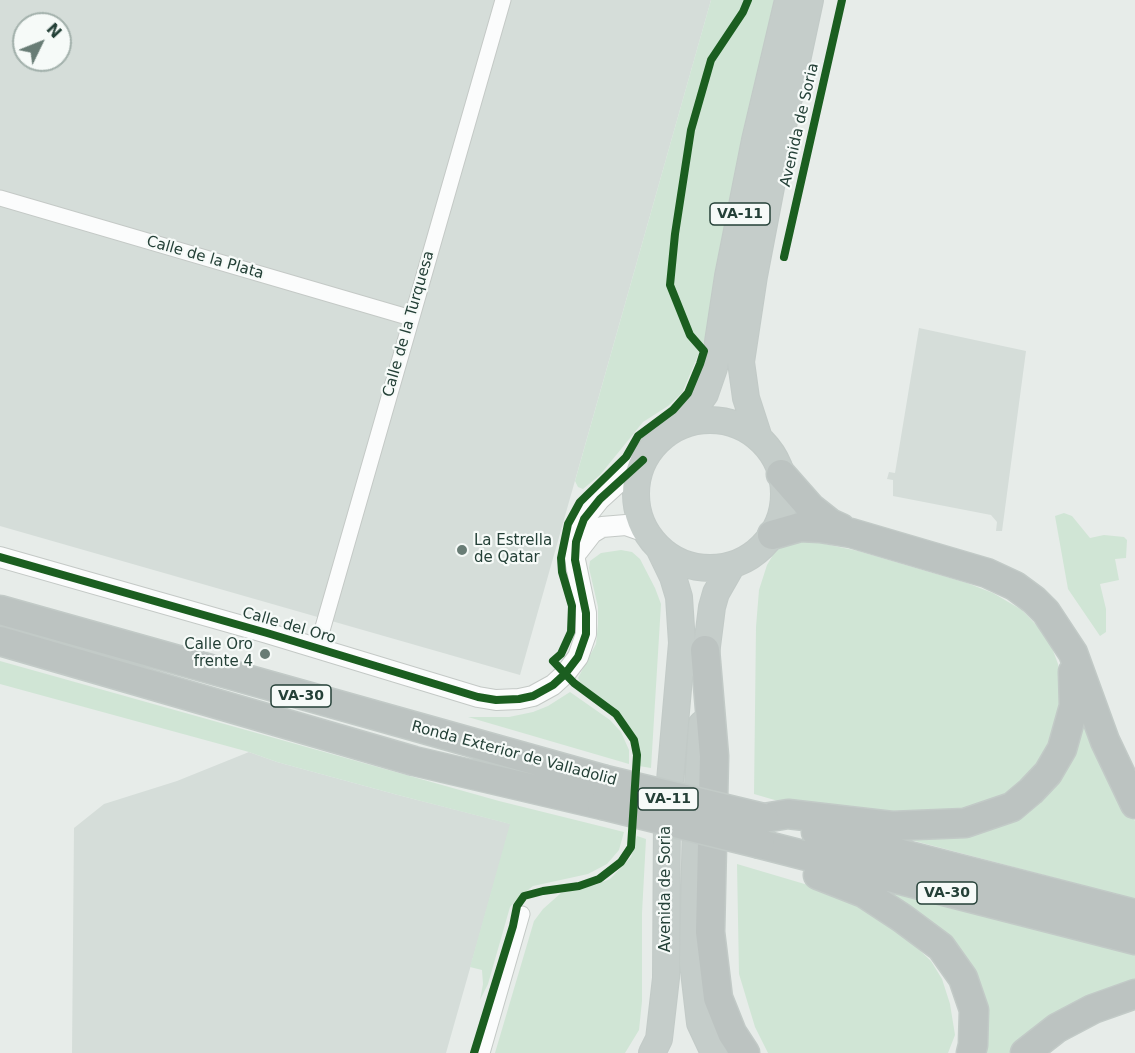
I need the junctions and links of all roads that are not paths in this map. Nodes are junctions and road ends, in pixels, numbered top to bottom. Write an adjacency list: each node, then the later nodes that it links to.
1 (502, 0): 5 (street, Calle de la Turquesa)
2 (788, 0): 6 (highway, VA-11)
3 (810, 0): 7 (highway, Avenida de Soria / VA-11)
4 (0, 198): 5 (street, Calle de la Plata)
5 (411, 318): 19 (street, Calle de la Turquesa)
6 (684, 423): 7 (highway, VA-11); 8 (highway, VA-11)
7 (759, 438): 9 (highway, VA-11)
8 (643, 460): 12 (highway, VA-11); 14 (street, Calle del Oro)
9 (782, 474): 10 (highway); 11 (highway, VA-11)
10 (850, 533): 11 (highway); 17 (highway)
11 (772, 535): 15 (highway, VA-11)
12 (653, 540): 14 (street); 15 (highway, VA-11); 29 (highway, Avenida de Soria / VA-11)
13 (0, 557): 19 (street, Calle del Oro)
14 (575, 560): 19 (street, Calle del Oro)
15 (732, 565): 20 (highway, Avenida de Soria / VA-11)
16 (0, 610): 21 (highway, Ronda Exterior de Valladolid / VA-30)
17 (1063, 635): 22 (highway); 23 (highway)
18 (0, 641): 21 (highway, Ronda Exterior de Valladolid / VA-30)
19 (317, 648)
20 (705, 650): 30 (highway, Avenida de Soria / VA-11); 31 (highway)
21 (602, 792): 23 (highway, Ronda Exterior de Valladolid / VA-30, bridge)
22 (1135, 804)
23 (762, 831): 25 (highway, Ronda Exterior de Valladolid / VA-30); 26 (highway, Ronda Exterior de Valladolid / VA-30); 32 (highway)
24 (522, 914): 28 (street)
25 (1135, 914)
26 (1135, 940)
27 (1135, 994): 33 (highway)
28 (482, 1053)
29 (652, 1053)
30 (714, 1053)
31 (745, 1053)
32 (971, 1053)
33 (1025, 1053)

